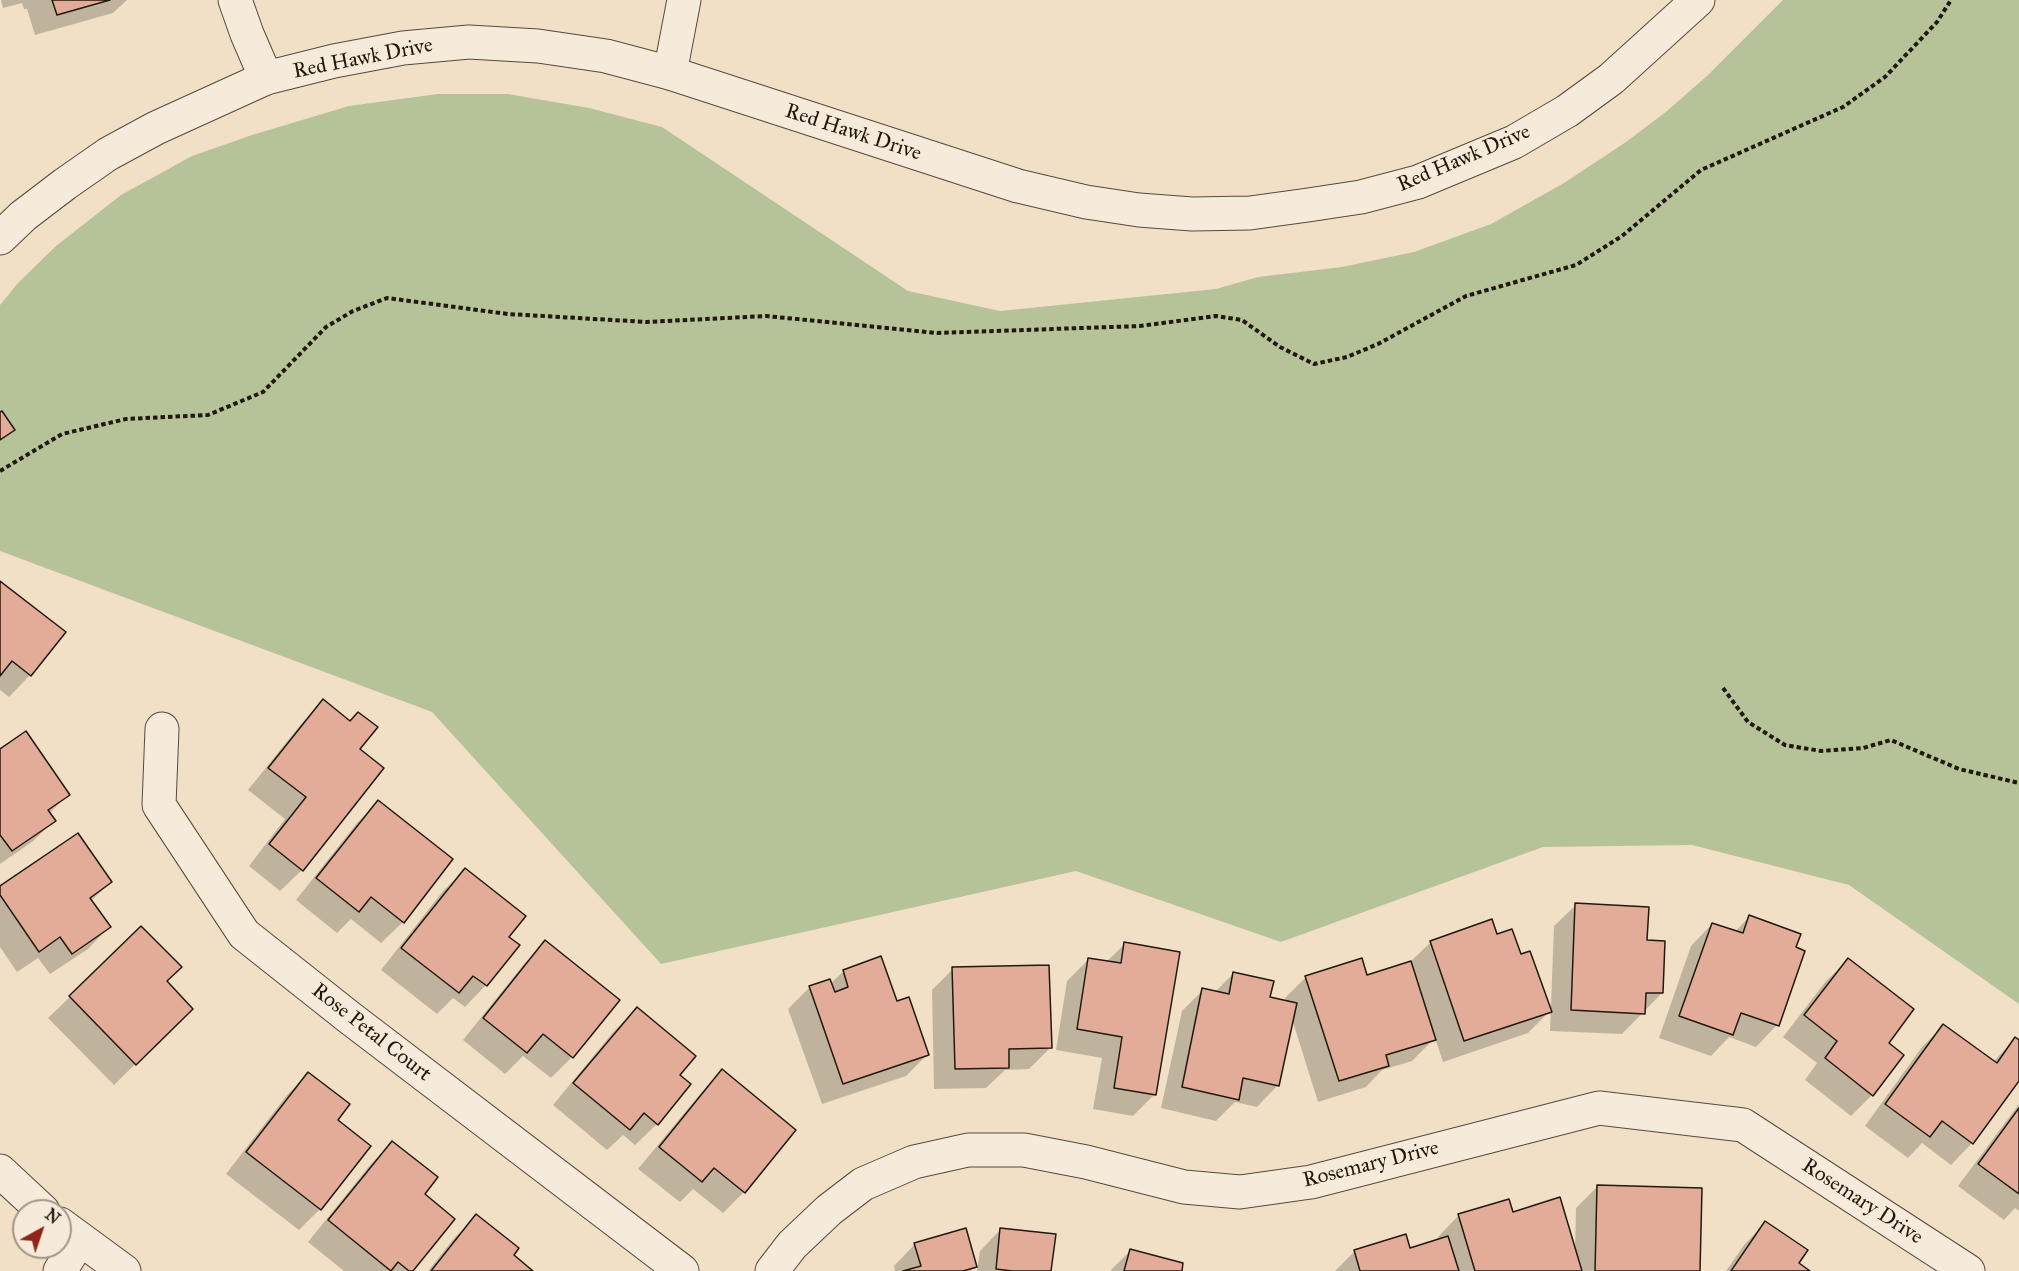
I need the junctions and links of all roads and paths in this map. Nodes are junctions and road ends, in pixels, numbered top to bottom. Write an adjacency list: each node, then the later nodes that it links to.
1 (235, 0): 6 (street)
2 (684, 0): 5 (street)
3 (1698, 0): 5 (street, Red Hawk Drive)
4 (1951, 0): 8 (path)
5 (670, 73): 6 (street, Red Hawk Drive)
6 (266, 78): 7 (street, Red Hawk Drive)
7 (0, 238)
8 (0, 471)
9 (1723, 688): 11 (path)
10 (162, 729): 16 (street, Rose Petal Court)
11 (2019, 783)
12 (0, 1171): 13 (street)
13 (30, 1199)
14 (72, 1232): 15 (street)
15 (124, 1271)
16 (682, 1271)
17 (772, 1271): 18 (street, Rosemary Drive)
18 (1968, 1271)

